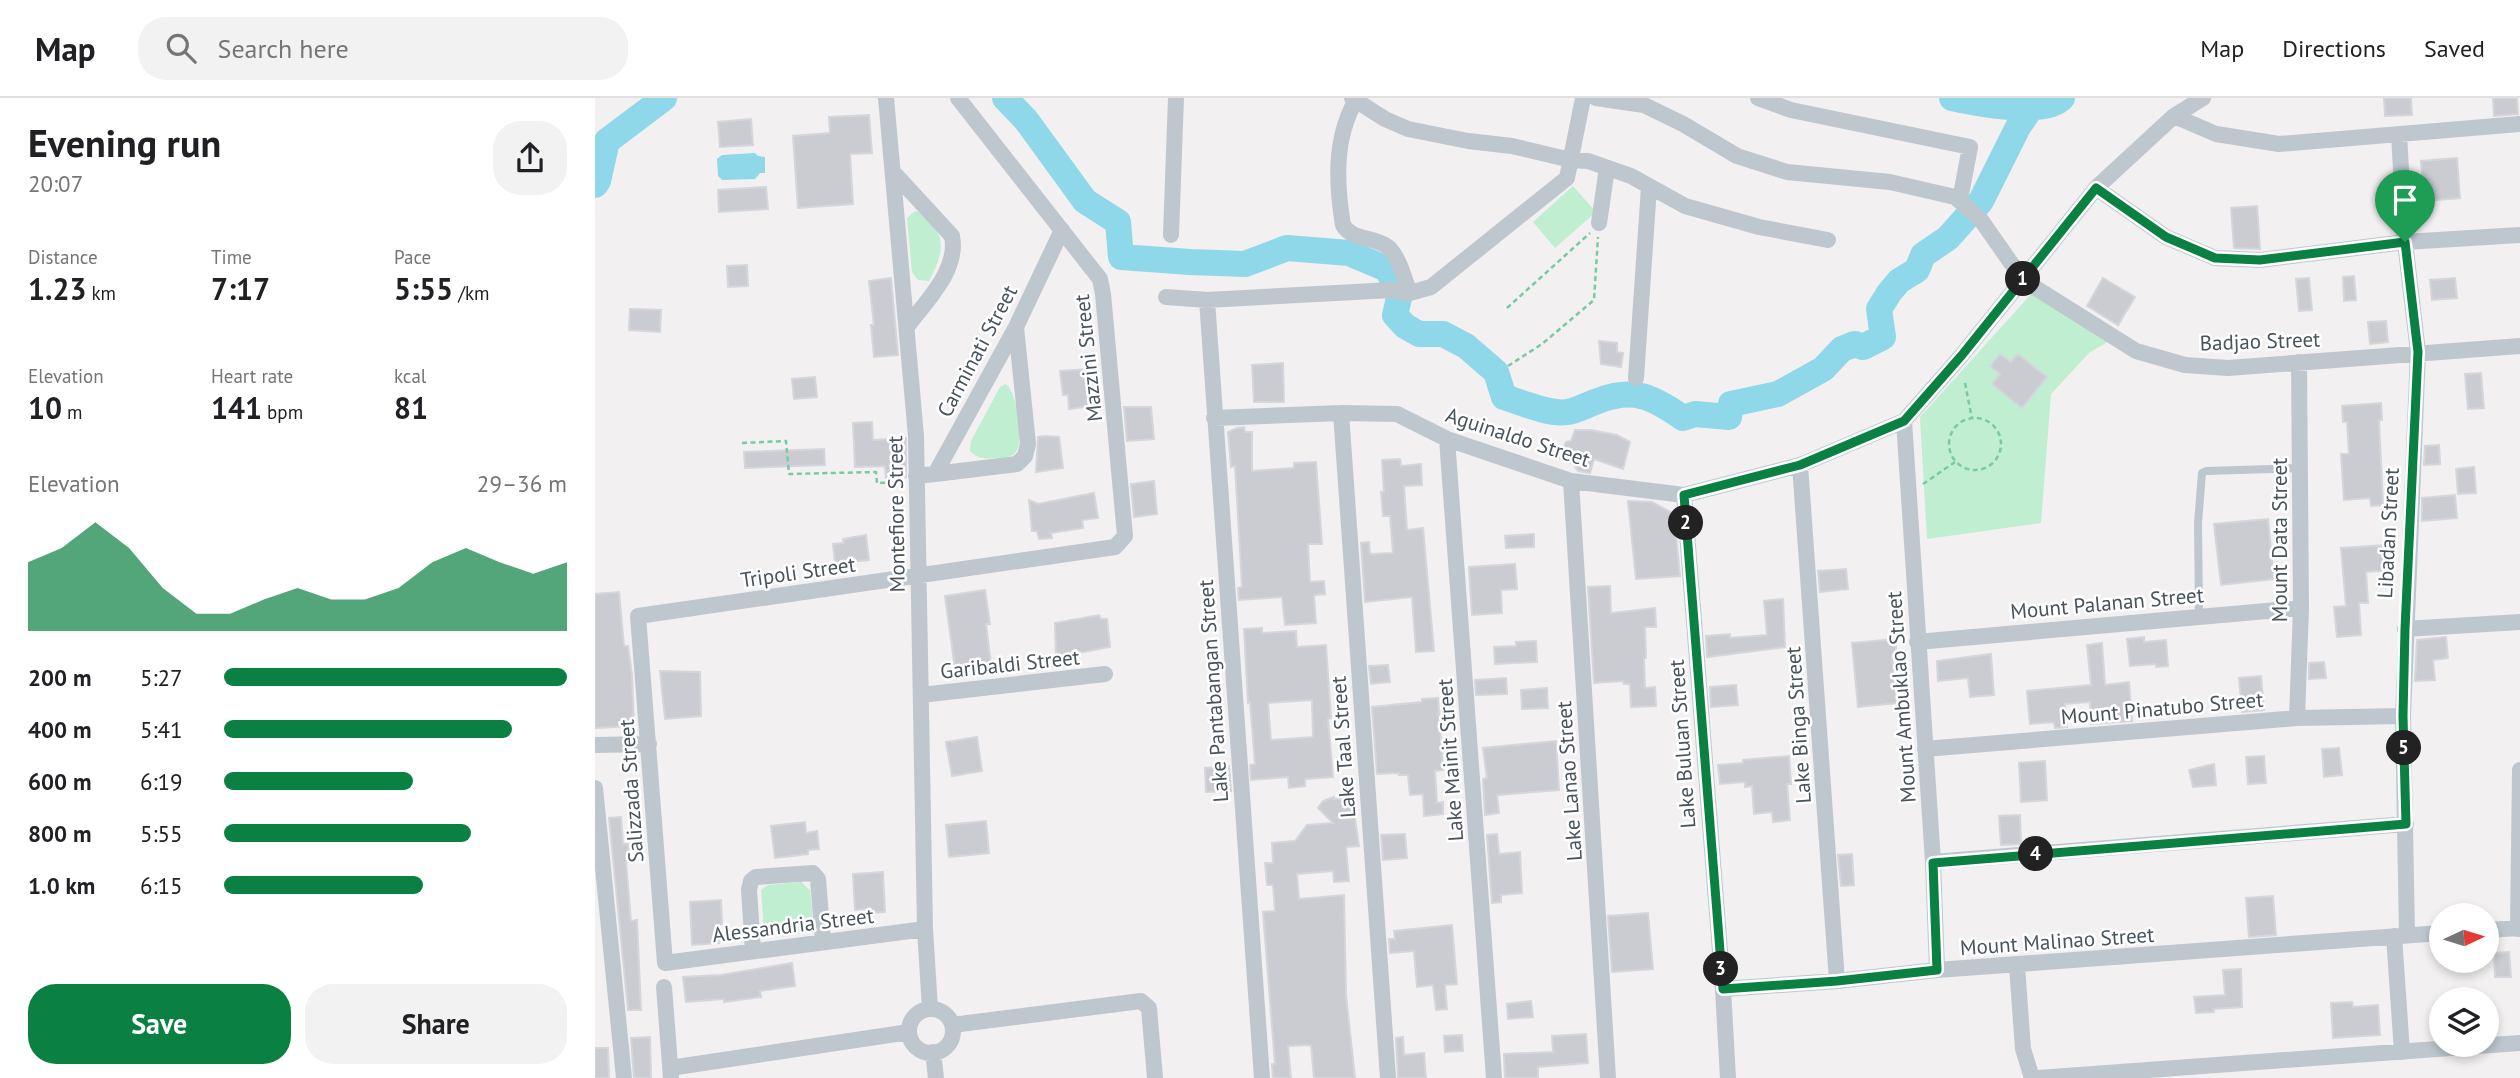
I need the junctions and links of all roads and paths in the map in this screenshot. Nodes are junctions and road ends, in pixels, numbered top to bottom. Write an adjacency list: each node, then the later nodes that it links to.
1 (886, 98): 14 (street, Montefiore Street)
2 (958, 98): 19 (street, Mazzini Street)
3 (1176, 98): 20 (street)
4 (1583, 98): 12 (street)
5 (1596, 98): 17 (street)
6 (1758, 98): 17 (street)
7 (2203, 98): 9 (street, Aguinaldo Street)
8 (1354, 99): 12 (street); 25 (street)
9 (2174, 116): 11 (street); 16 (street, Aguinaldo Street)
10 (2520, 124): 11 (street)
11 (2399, 134): 23 (street, Libadan Street)
12 (1571, 160): 13 (street); 25 (street)
13 (1607, 168): 15 (street); 18 (street)
14 (893, 172): 29 (street, Montefiore Street); 29 (street)
15 (1649, 187): 22 (street); 35 (street)
16 (2096, 188): 23 (street); 24 (street, Aguinaldo Street)
17 (1963, 203): 24 (street)
18 (1599, 223): 28 (path); 34 (path)
19 (1062, 230): 30 (street, Carminati Street); 51 (street, Mazzini Street)
20 (1171, 235)
21 (2520, 235): 23 (street)
22 (1828, 240)
23 (2405, 242): 32 (street, Libadan Street)
24 (2023, 280): 33 (street, Badjao Street); 40 (street, Aguinaldo Street)
25 (1402, 292): 27 (street)
26 (1166, 297): 27 (street)
27 (1207, 300): 38 (street, Lake Pantabangan Street)
28 (1507, 308)
29 (907, 327): 47 (street, Montefiore Street)
30 (1016, 327): 46 (street, Carminati Street); 46 (street)
31 (2520, 346): 32 (street, Badjao Street)
32 (2418, 352): 33 (street, Badjao Street); 57 (street, Libadan Street)
33 (2299, 362): 45 (street, Mount Data Street)
34 (1509, 366)
35 (1636, 378)
36 (1965, 383): 39 (path)
37 (1341, 412): 38 (street, Aguinaldo Street); 41 (street, Aguinaldo Street); 94 (street, Lake Taal Street)
38 (1214, 418): 93 (street, Lake Pantabangan Street)
39 (1972, 419): 43 (path); 43 (path)
40 (1904, 421): 44 (street, Aguinaldo Street); 49 (street, Mount Ambuklao Street)
41 (1447, 439): 48 (street, Aguinaldo Street); 95 (street, Lake Mainit Street)
42 (742, 443): 47 (path)
43 (1955, 461): 49 (path)
44 (1800, 465): 50 (street, Aguinaldo Street); 80 (street, Lake Binga Street)
45 (2300, 468): 53 (street, Mount Data Street); 55 (lane)
46 (935, 474): 47 (street)
47 (916, 479): 52 (street, Montefiore Street)
48 (1571, 481): 50 (street, Aguinaldo Street); 96 (street, Lake Lanao Street)
49 (1909, 494): 58 (street, Mount Ambuklao Street)
50 (1684, 495): 82 (street, Lake Buluan Street)
51 (1125, 536): 52 (street, Tripoli Street)
52 (918, 575): 54 (street, Tripoli Street); 60 (street, Montefiore Street)
53 (2301, 608): 55 (street, Mount Palanan Street); 62 (street, Mount Data Street)
54 (638, 616): 63 (street, Salizzada Street)
55 (2199, 616): 58 (street, Mount Palanan Street)
56 (2520, 622): 57 (street)
57 (2405, 629): 61 (street, Libadan Street)
58 (1917, 642): 65 (street, Mount Ambuklao Street)
59 (1105, 674): 60 (street, Garibaldi Street)
60 (921, 695): 71 (street, Montefiore Street)
61 (2403, 716): 62 (street, Mount Pinatubo Street); 68 (street, Libadan Street)
62 (2297, 718): 65 (street, Mount Pinatubo Street)
63 (649, 744): 64 (street); 77 (street, Salizzada Street)
64 (595, 746)
65 (1925, 749): 69 (street, Mount Ambuklao Street)
66 (2520, 770): 70 (street)
67 (595, 788): 90 (street)
68 (2406, 824): 69 (street); 74 (street, Libadan Street)
69 (1933, 863): 79 (street, Mount Ambuklao Street)
70 (2519, 928): 72 (street)
71 (925, 929): 75 (street, Alessandria Street); 83 (street, Montefiore Street)
72 (2499, 929)
73 (2429, 934): 74 (street, Mount Malinao Street)
74 (2400, 935): 78 (street, Mount Malinao Street); 88 (street, Libadan Street)
75 (823, 942): 76 (street, Alessandria Street); 76 (street)
76 (753, 951): 77 (street, Alessandria Street)
77 (665, 963)
78 (2017, 966): 79 (street, Mount Malinao Street); 98 (street)
79 (1937, 970): 80 (street, Mount Malinao Street)
80 (1837, 981): 82 (street, Mount Malinao Street)
81 (664, 987): 89 (street)
82 (1723, 989): 97 (street)
83 (930, 1009): 84 (street); 85 (street)
84 (952, 1025): 87 (street); 92 (street)
85 (909, 1032): 87 (street); 89 (street)
86 (2520, 1043): 88 (street)
87 (933, 1052): 91 (street)
88 (2402, 1052): 99 (street)
89 (671, 1073)
90 (624, 1078)
91 (936, 1078)
92 (1155, 1078)
93 (1262, 1078)
94 (1388, 1078)
95 (1494, 1078)
96 (1608, 1078)
97 (1728, 1078)
98 (2032, 1078)
99 (2038, 1078)

